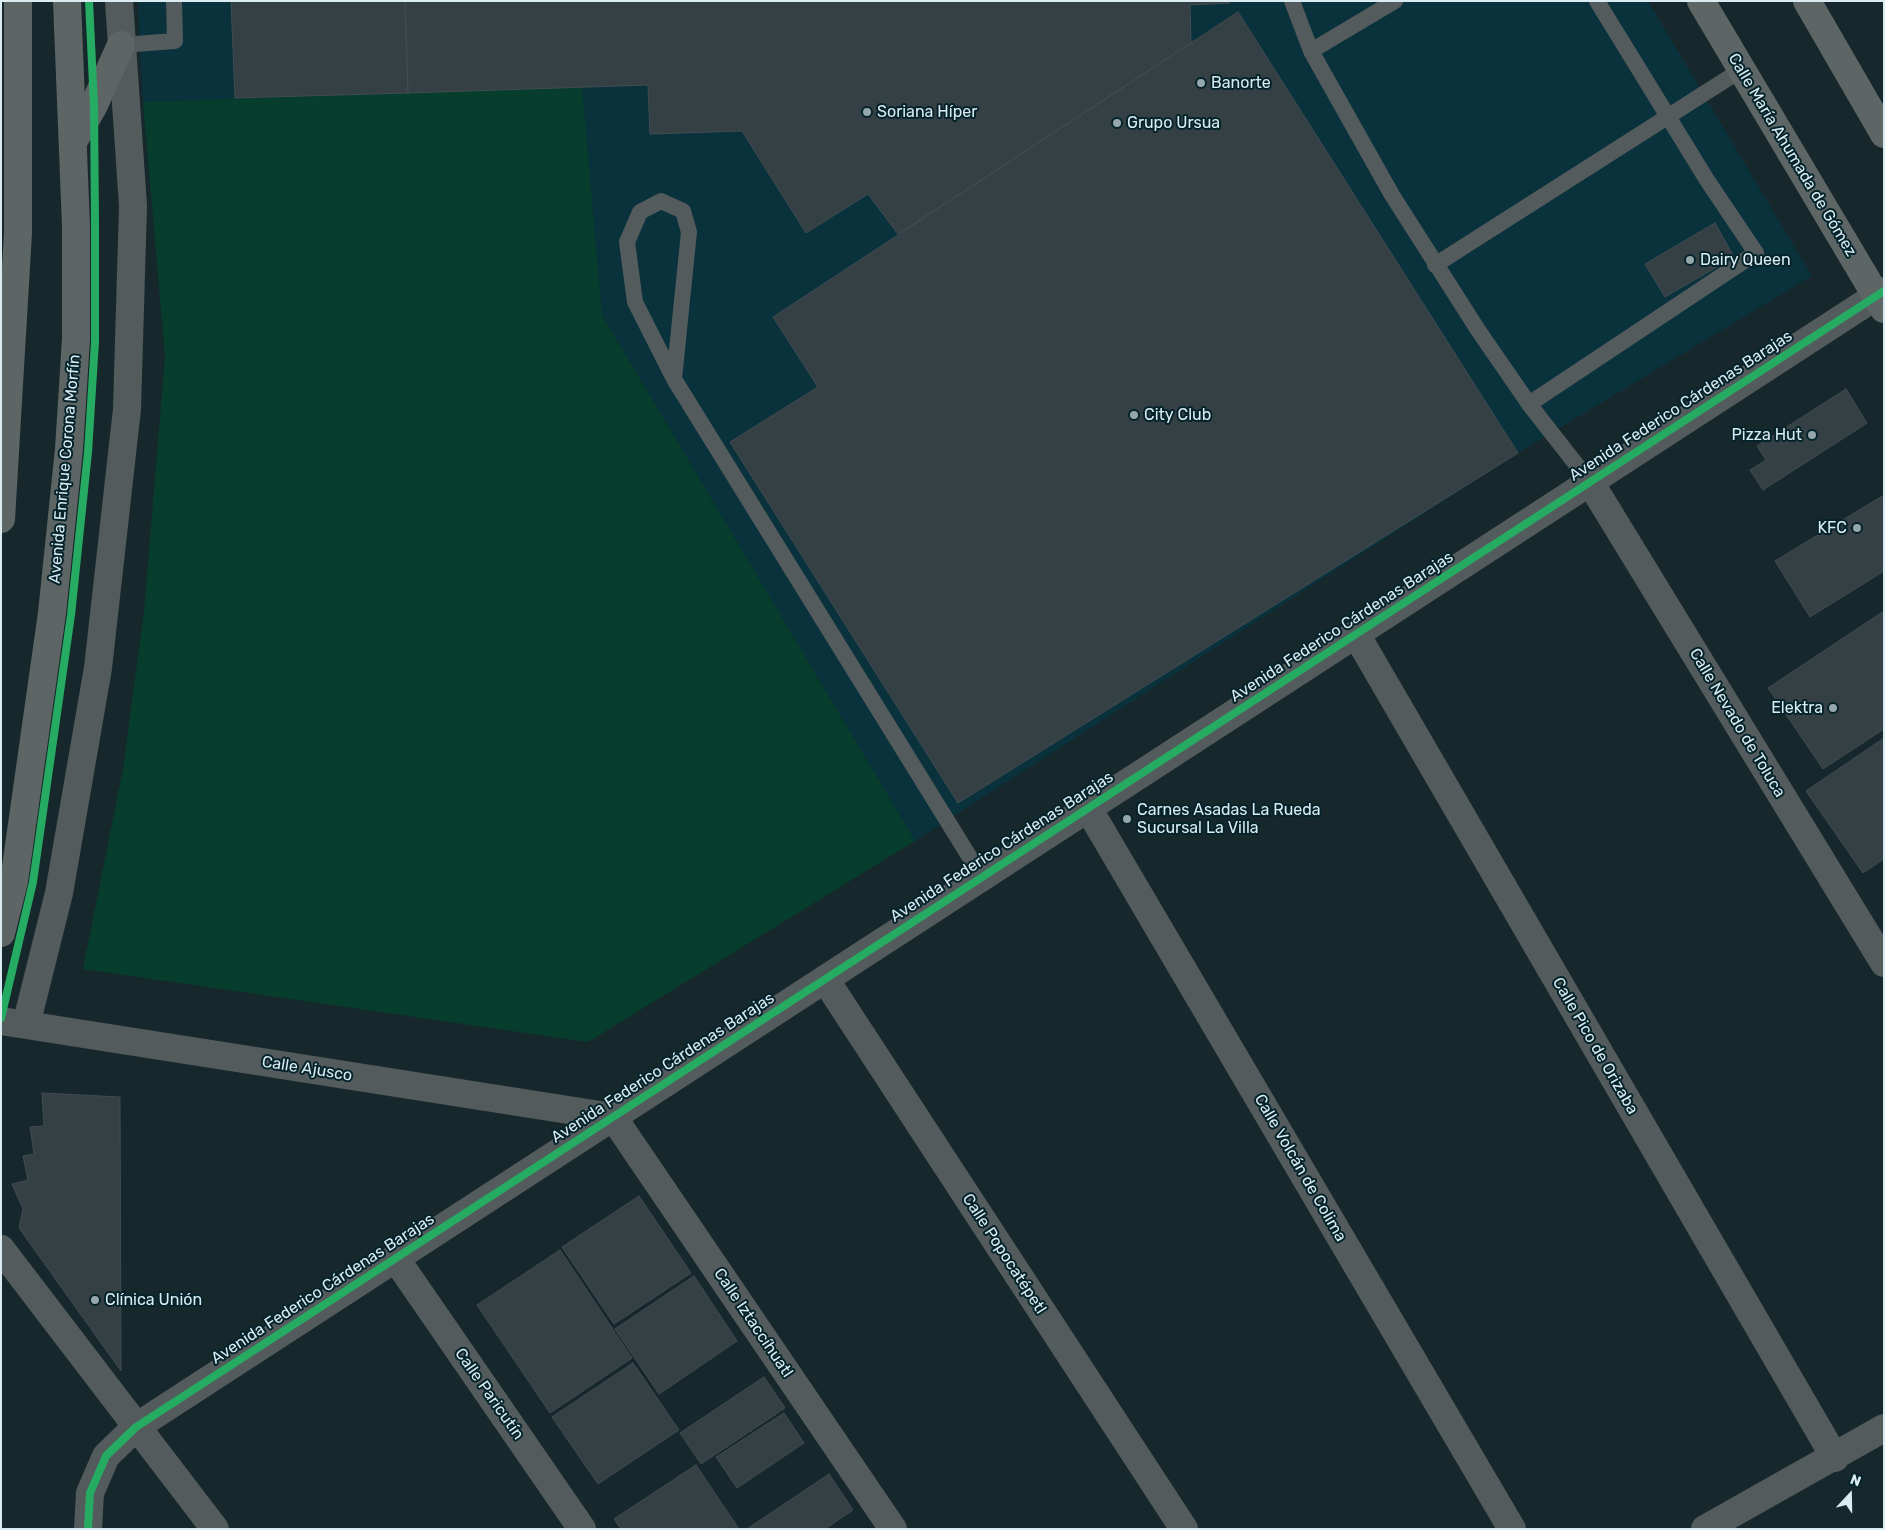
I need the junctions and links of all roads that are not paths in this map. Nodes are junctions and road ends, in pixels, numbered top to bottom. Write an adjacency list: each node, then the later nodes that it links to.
1 (18, 1): 16 (main road)
2 (67, 1): 15 (main road, Avenida Enrique Corona Morfín)
3 (119, 1): 10 (street)
4 (174, 1): 10 (lane)
5 (1292, 1): 11 (lane)
6 (1395, 1): 11 (lane)
7 (1597, 1): 13 (lane)
8 (1701, 1): 12 (main road, Calle María Ahumada de Gómez)
9 (1807, 1): 14 (main road)
10 (121, 44): 15 (main road); 30 (street)
11 (1311, 51): 18 (lane)
12 (1741, 70): 13 (lane); 19 (main road, Calle María Ahumada de Gómez)
13 (1668, 115): 18 (lane); 21 (lane)
14 (1884, 134)
15 (74, 142): 27 (main road, Avenida Enrique Corona Morfín)
16 (18, 163): 17 (street); 23 (main road)
17 (1, 185)
18 (1435, 265): 21 (lane)
19 (1881, 298): 22 (street, Avenida Federico Cárdenas Barajas)
20 (674, 380): 20 (lane); 26 (lane)
21 (1529, 404): 22 (lane)
22 (1590, 482): 24 (street, Avenida Federico Cárdenas Barajas); 28 (street, Calle Nevado de Toluca)
23 (1, 520)
24 (1356, 634): 25 (street, Avenida Federico Cárdenas Barajas); 36 (street, Calle Pico de Orizaba)
25 (1088, 808): 26 (street, Avenida Federico Cárdenas Barajas); 42 (street, Calle Volcán de Colima)
26 (982, 877): 29 (street, Avenida Federico Cárdenas Barajas)
27 (1, 933)
28 (1884, 963)
29 (825, 979): 31 (street, Avenida Federico Cárdenas Barajas); 41 (street, Calle Popocatépetl)
30 (14, 1023): 31 (street, Calle Ajusco)
31 (613, 1117): 33 (street, Avenida Federico Cárdenas Barajas); 40 (street, Calle Iztaccíhuatl)
32 (1, 1249): 34 (street)
33 (396, 1259): 34 (street, Avenida Federico Cárdenas Barajas); 39 (street, Calle Paricutín)
34 (136, 1427): 37 (street, Avenida Federico Cárdenas Barajas); 38 (street)
35 (1884, 1428): 36 (street)
36 (1834, 1458): 43 (street)
37 (88, 1529)
38 (215, 1529)
39 (582, 1529)
40 (893, 1529)
41 (1184, 1529)
42 (1512, 1529)
43 (1705, 1529)

